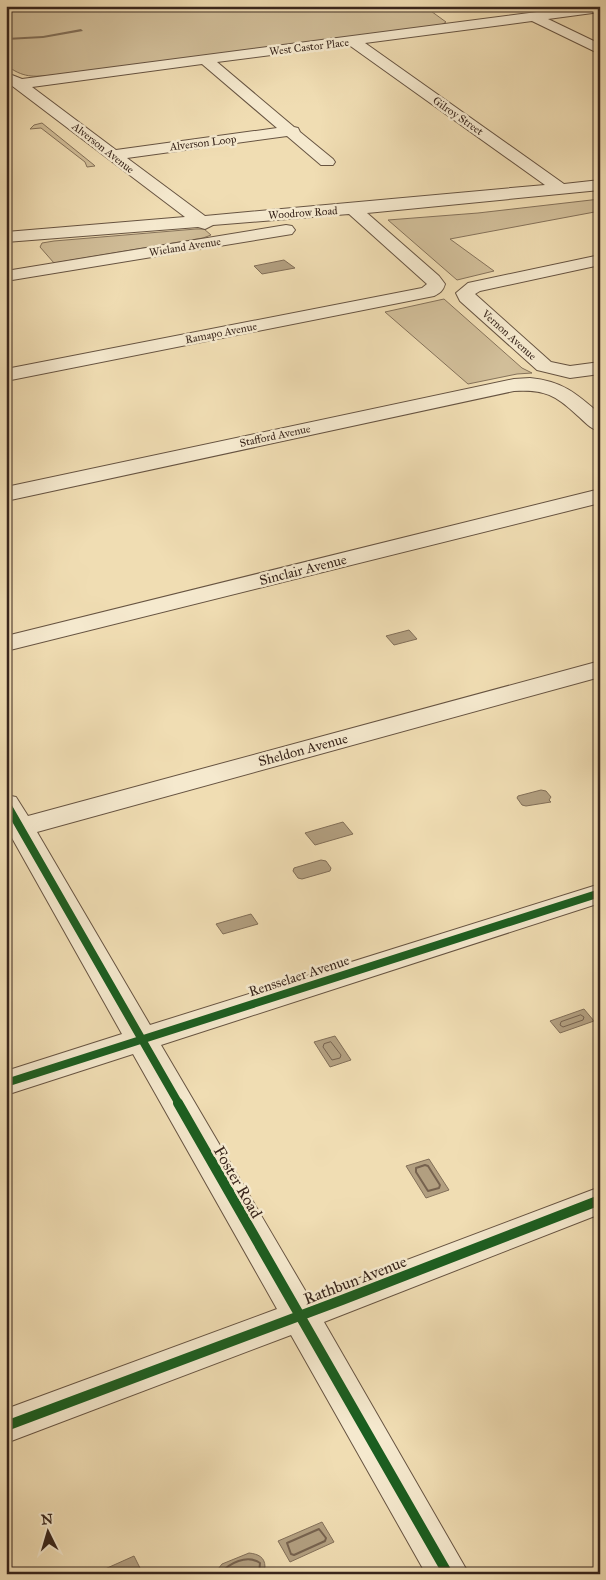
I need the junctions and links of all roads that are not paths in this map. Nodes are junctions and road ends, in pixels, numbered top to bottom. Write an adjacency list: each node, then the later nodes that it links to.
1 (600, 8): 2 (street, West Castor Place)
2 (534, 17): 3 (street, West Castor Place); 4 (street)
3 (353, 41): 5 (street, West Castor Place); 11 (street, Gilroy Street)
4 (600, 50)
5 (206, 60): 6 (street, West Castor Place); 7 (street)
6 (12, 79): 8 (street, Alverson Avenue)
7 (293, 131): 8 (street, Alverson Loop); 9 (street)
8 (112, 155): 13 (street, Alverson Avenue)
9 (327, 162)
10 (600, 185): 11 (street, Woodrow Road)
11 (562, 190): 12 (street, Woodrow Road)
12 (358, 214): 13 (street, Woodrow Road); 15 (street, Wieland Avenue); 19 (street, Ramapo Avenue)
13 (199, 220): 14 (street, Woodrow Road); 15 (street, Alverson Avenue)
14 (6, 237)
15 (226, 240): 17 (street, Wieland Avenue)
16 (600, 260): 20 (street, Vernon Avenue)
17 (6, 276)
18 (600, 368): 20 (street, Stafford Avenue)
19 (6, 375)
20 (552, 378): 21 (street, Vernon Avenue); 22 (street, Stafford Avenue)
21 (600, 425)
22 (6, 494)
23 (600, 496): 24 (street, Sinclair Avenue)
24 (6, 644)
25 (600, 669): 26 (street, Sheldon Avenue)
26 (11, 820): 28 (street, Foster Road)
27 (600, 893): 28 (street, Rensselaer Avenue)
28 (141, 1041): 29 (street, Rensselaer Avenue); 31 (street, Foster Road)
29 (6, 1083)
30 (600, 1200): 31 (street, Rathbun Avenue)
31 (299, 1316): 32 (street, Rathbun Avenue); 33 (street, Foster Road)
32 (6, 1426)
33 (448, 1574)

